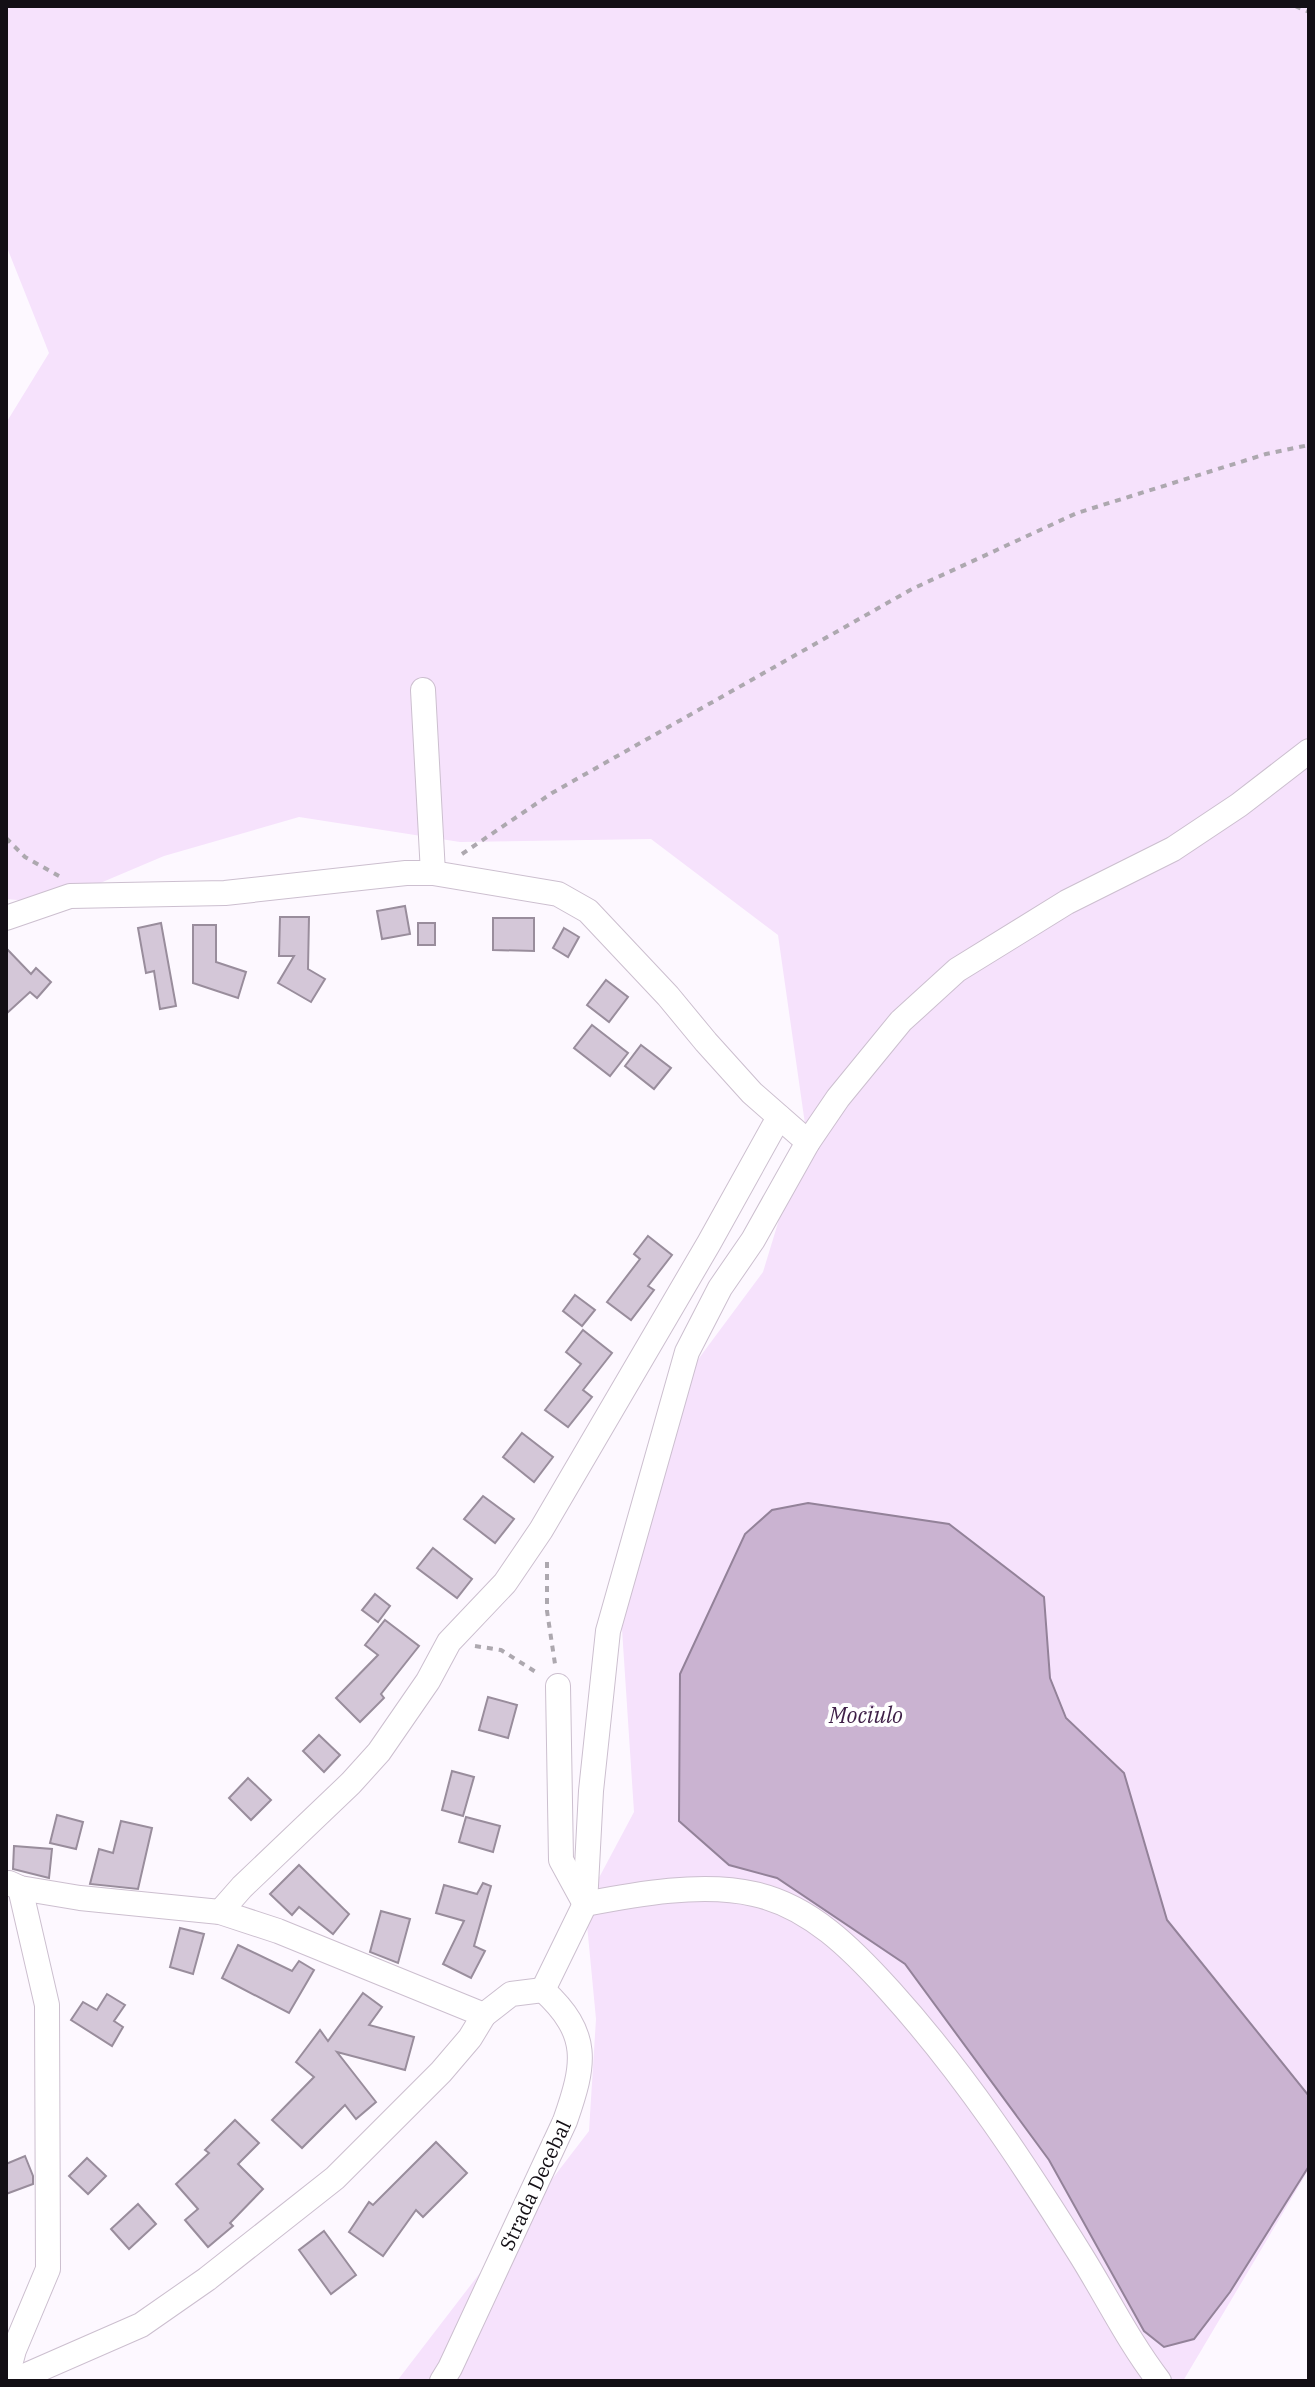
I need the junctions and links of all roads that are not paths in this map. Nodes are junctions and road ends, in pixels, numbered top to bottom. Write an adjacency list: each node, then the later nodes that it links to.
1 (423, 690): 3 (street)
2 (1309, 751): 6 (street)
3 (433, 873): 4 (street); 5 (street)
4 (6, 918)
5 (779, 1117): 6 (street); 10 (street)
6 (808, 1142): 9 (street)
7 (558, 1686): 9 (street)
8 (13, 1885): 10 (street); 13 (street)
9 (585, 1904): 11 (street); 16 (street)
10 (220, 1912): 12 (street)
11 (543, 1990): 12 (street); 15 (street, Strada Decebal)
12 (484, 2015): 14 (street)
13 (6, 2380)
14 (13, 2381)
15 (442, 2381)
16 (1159, 2381)

